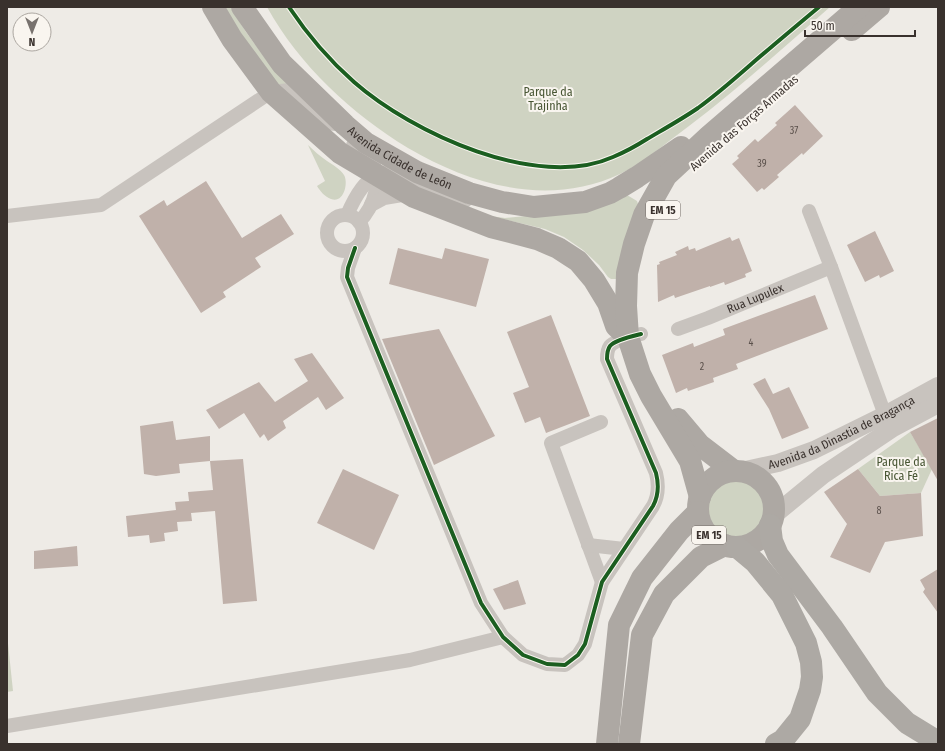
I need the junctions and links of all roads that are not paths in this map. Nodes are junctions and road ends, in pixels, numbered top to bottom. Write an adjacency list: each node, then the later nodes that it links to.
1 (213, 7): 5 (main road, Avenida Cidade de León)
2 (242, 7): 6 (main road, Avenida Cidade de León)
3 (859, 7): 7 (main road, Avenida das Forças Armadas / EM 15)
4 (879, 7): 16 (main road, Avenida das Forças Armadas / EM 15)
5 (271, 92): 6 (street); 8 (main road, Avenida Cidade de León); 17 (street)
6 (345, 125): 9 (street); 14 (main road, Avenida Cidade de León)
7 (708, 136): 10 (main road, Avenida Cidade de León); 16 (main road, Avenida das Forças Armadas / EM 15)
8 (350, 159): 9 (main road, Avenida Cidade de León); 11 (street)
9 (377, 176): 11 (street); 12 (main road, Avenida Cidade de León); 13 (street); 14 (street)
10 (614, 190): 14 (main road, Avenida Cidade de León); 16 (main road)
11 (357, 194): 18 (street)
12 (408, 194): 13 (street); 25 (main road, Avenida Cidade de León)
13 (371, 206): 19 (street)
14 (534, 207)
15 (809, 211): 22 (street)
16 (652, 214): 24 (main road, Avenida das Forças Armadas / EM 15)
17 (7, 216)
18 (347, 216): 19 (street); 21 (street)
19 (359, 222): 20 (street)
20 (355, 248): 21 (street); 23 (street)
21 (338, 250): 23 (street)
22 (831, 267): 26 (street, Rua Lupulex); 30 (street)
23 (348, 273): 41 (street)
24 (634, 277): 25 (main road); 27 (main road, Avenida das Forças Armadas / EM 15)
25 (594, 280): 27 (main road, Avenida Cidade de León)
26 (678, 329)
27 (634, 336): 33 (main road, Avenida das Forças Armadas / EM 15); 35 (main road, Avenida das Forças Armadas / EM 15); 39 (street)
28 (938, 386): 30 (street, Avenida da Dinastia de Bragança)
29 (938, 404): 34 (street, Avenida da Dinastia de Bragança)
30 (884, 415): 32 (street, Avenida da Dinastia de Bragança)
31 (601, 422): 37 (street)
32 (848, 433): 33 (street, Avenida da Dinastia de Bragança); 34 (street)
33 (737, 471): 35 (main road); 36 (main road, EM 15)
34 (803, 491): 36 (street, Avenida da Dinastia de Bragança)
35 (699, 504): 38 (main road, EM 15); 44 (main road)
36 (772, 520): 38 (main road, EM 15); 43 (highway)
37 (588, 545): 39 (street); 40 (street)
38 (731, 546): 45 (main road); 46 (highway)
39 (624, 549): 40 (street)
40 (602, 582): 41 (street)
41 (503, 637): 42 (street)
42 (7, 726)
43 (938, 742)
44 (608, 744)
45 (629, 744)
46 (776, 744)

